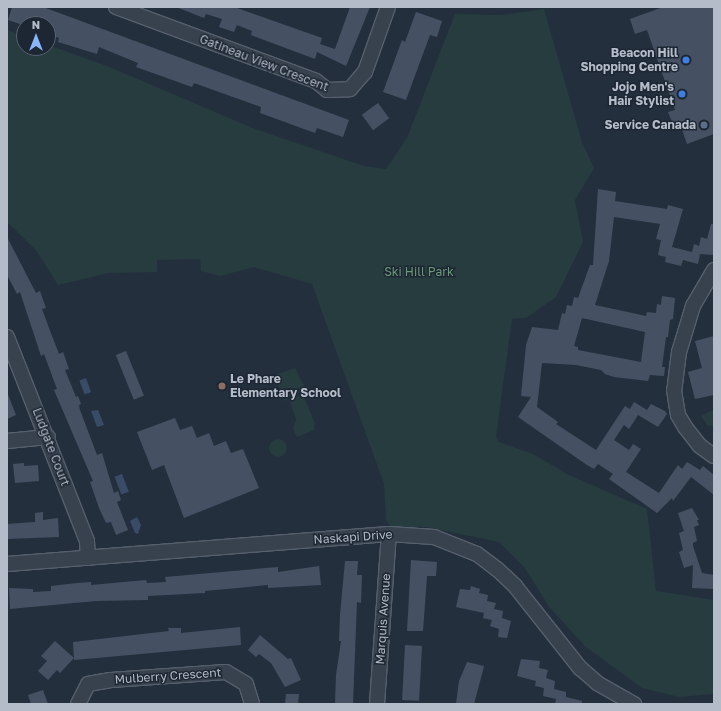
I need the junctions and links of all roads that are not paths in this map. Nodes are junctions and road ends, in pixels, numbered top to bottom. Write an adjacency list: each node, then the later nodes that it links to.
1 (116, 7): 2 (street, Gatineau View Crescent)
2 (388, 7)
3 (714, 270): 7 (street)
4 (7, 337): 5 (street, Ludgate Court)
5 (48, 437): 6 (street); 9 (street, Ludgate Court)
6 (7, 441)
7 (714, 456)
8 (389, 534): 9 (street, Naskapi Drive); 13 (street, Marquis Avenue); 14 (street, Naskapi Drive)
9 (88, 558): 10 (street, Naskapi Drive)
10 (7, 564)
11 (78, 704): 12 (street, Mulberry Crescent)
12 (252, 704)
13 (377, 704)
14 (634, 704)

